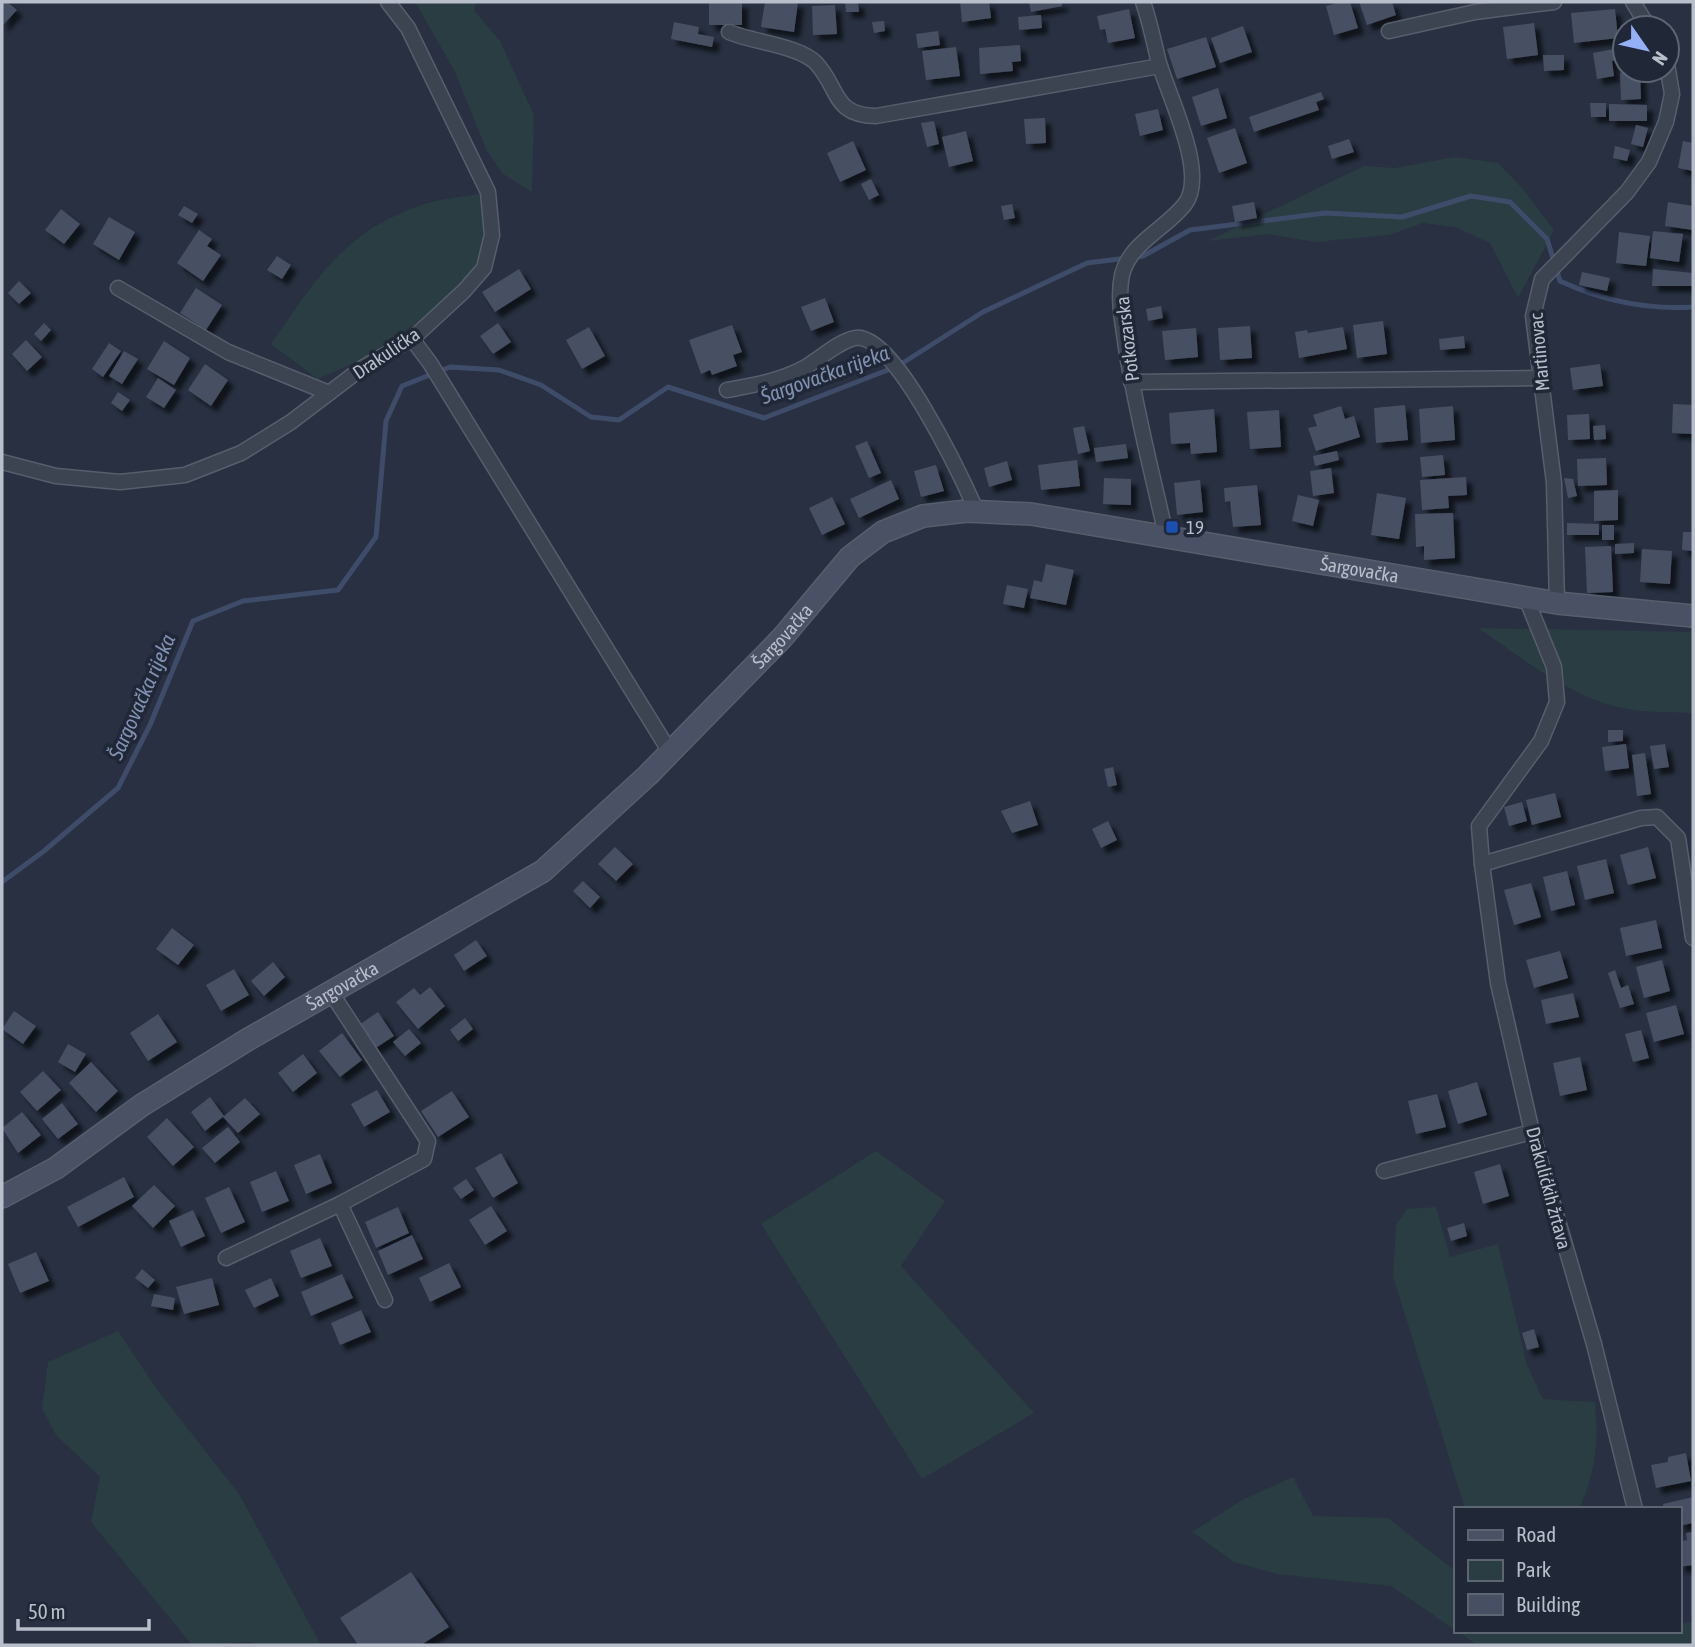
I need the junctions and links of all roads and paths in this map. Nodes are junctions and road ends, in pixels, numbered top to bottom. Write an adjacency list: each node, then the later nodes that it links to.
1 (388, 2): 9 (street, Drakulićka)
2 (1143, 2): 6 (street, Potkozarska)
3 (1554, 2): 4 (street)
4 (1389, 31)
5 (729, 32): 6 (street)
6 (1160, 66): 11 (street, Potkozarska)
7 (1670, 84): 10 (street, Martinovac)
8 (118, 288): 13 (street)
9 (412, 339): 13 (street, Drakulićka); 20 (street)
10 (1541, 378): 11 (street); 18 (street, Martinovac)
11 (1131, 382): 16 (street, Potkozarska)
12 (727, 390): 15 (street)
13 (329, 393): 14 (street, Drakulićka)
14 (2, 463)
15 (977, 512): 16 (street, Šargovačka); 20 (street, Šargovačka)
16 (1167, 540): 17 (street, Šargovačka)
17 (1526, 598): 18 (street, Šargovačka); 21 (street, Drakulićkih žrtava)
18 (1557, 603): 19 (street, Šargovačka)
19 (1693, 616)
20 (670, 752): 23 (street, Šargovačka)
21 (1482, 864): 22 (street); 24 (street, Drakulićkih žrtava)
22 (1693, 938)
23 (332, 994): 26 (street, Šargovačka); 27 (street)
24 (1532, 1132): 25 (street); 30 (street, Drakulićkih žrtava)
25 (1384, 1171)
26 (2, 1197)
27 (340, 1205): 28 (street); 29 (street)
28 (226, 1258)
29 (385, 1300)
30 (1634, 1507)

